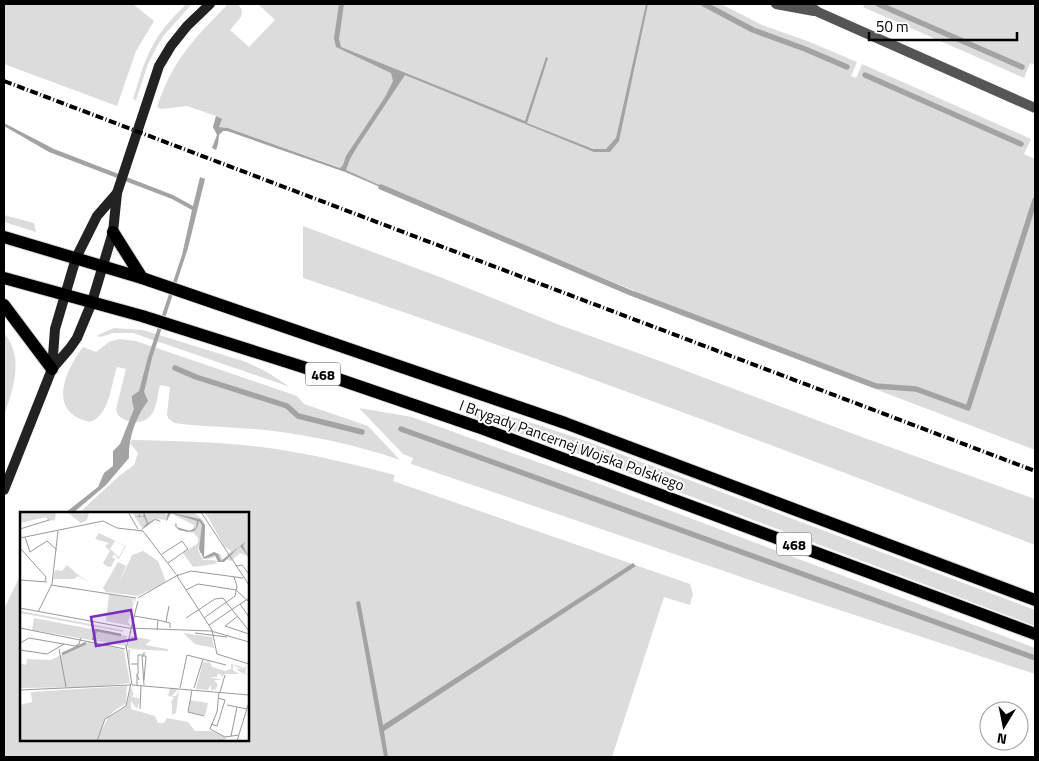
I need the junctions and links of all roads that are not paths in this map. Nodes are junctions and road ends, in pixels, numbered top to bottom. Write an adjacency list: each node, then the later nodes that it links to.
1 (210, 4): 6 (main road)
2 (776, 4): 4 (street)
3 (807, 4): 4 (street)
4 (818, 12): 5 (street)
5 (1035, 108)
6 (117, 192): 7 (main road); 9 (main road)
7 (112, 232): 10 (main road); 12 (main road)
8 (4, 237): 9 (main road, I Brygady Pancernej Wojska Polskiego / 468)
9 (76, 258): 10 (main road, I Brygady Pancernej Wojska Polskiego / 468); 13 (main road)
10 (103, 266): 12 (main road, I Brygady Pancernej Wojska Polskiego / 468); 14 (main road)
11 (4, 278): 13 (main road, I Brygady Pancernej Wojska Polskiego / 468)
12 (142, 278): 18 (main road, I Brygady Pancernej Wojska Polskiego / 468)
13 (66, 295): 14 (main road, I Brygady Pancernej Wojska Polskiego / 468); 16 (main road)
14 (92, 302): 16 (main road); 19 (main road, I Brygady Pancernej Wojska Polskiego / 468)
15 (4, 305): 16 (main road)
16 (52, 370): 17 (main road)
17 (4, 490)
18 (1035, 600)
19 (1035, 634)

